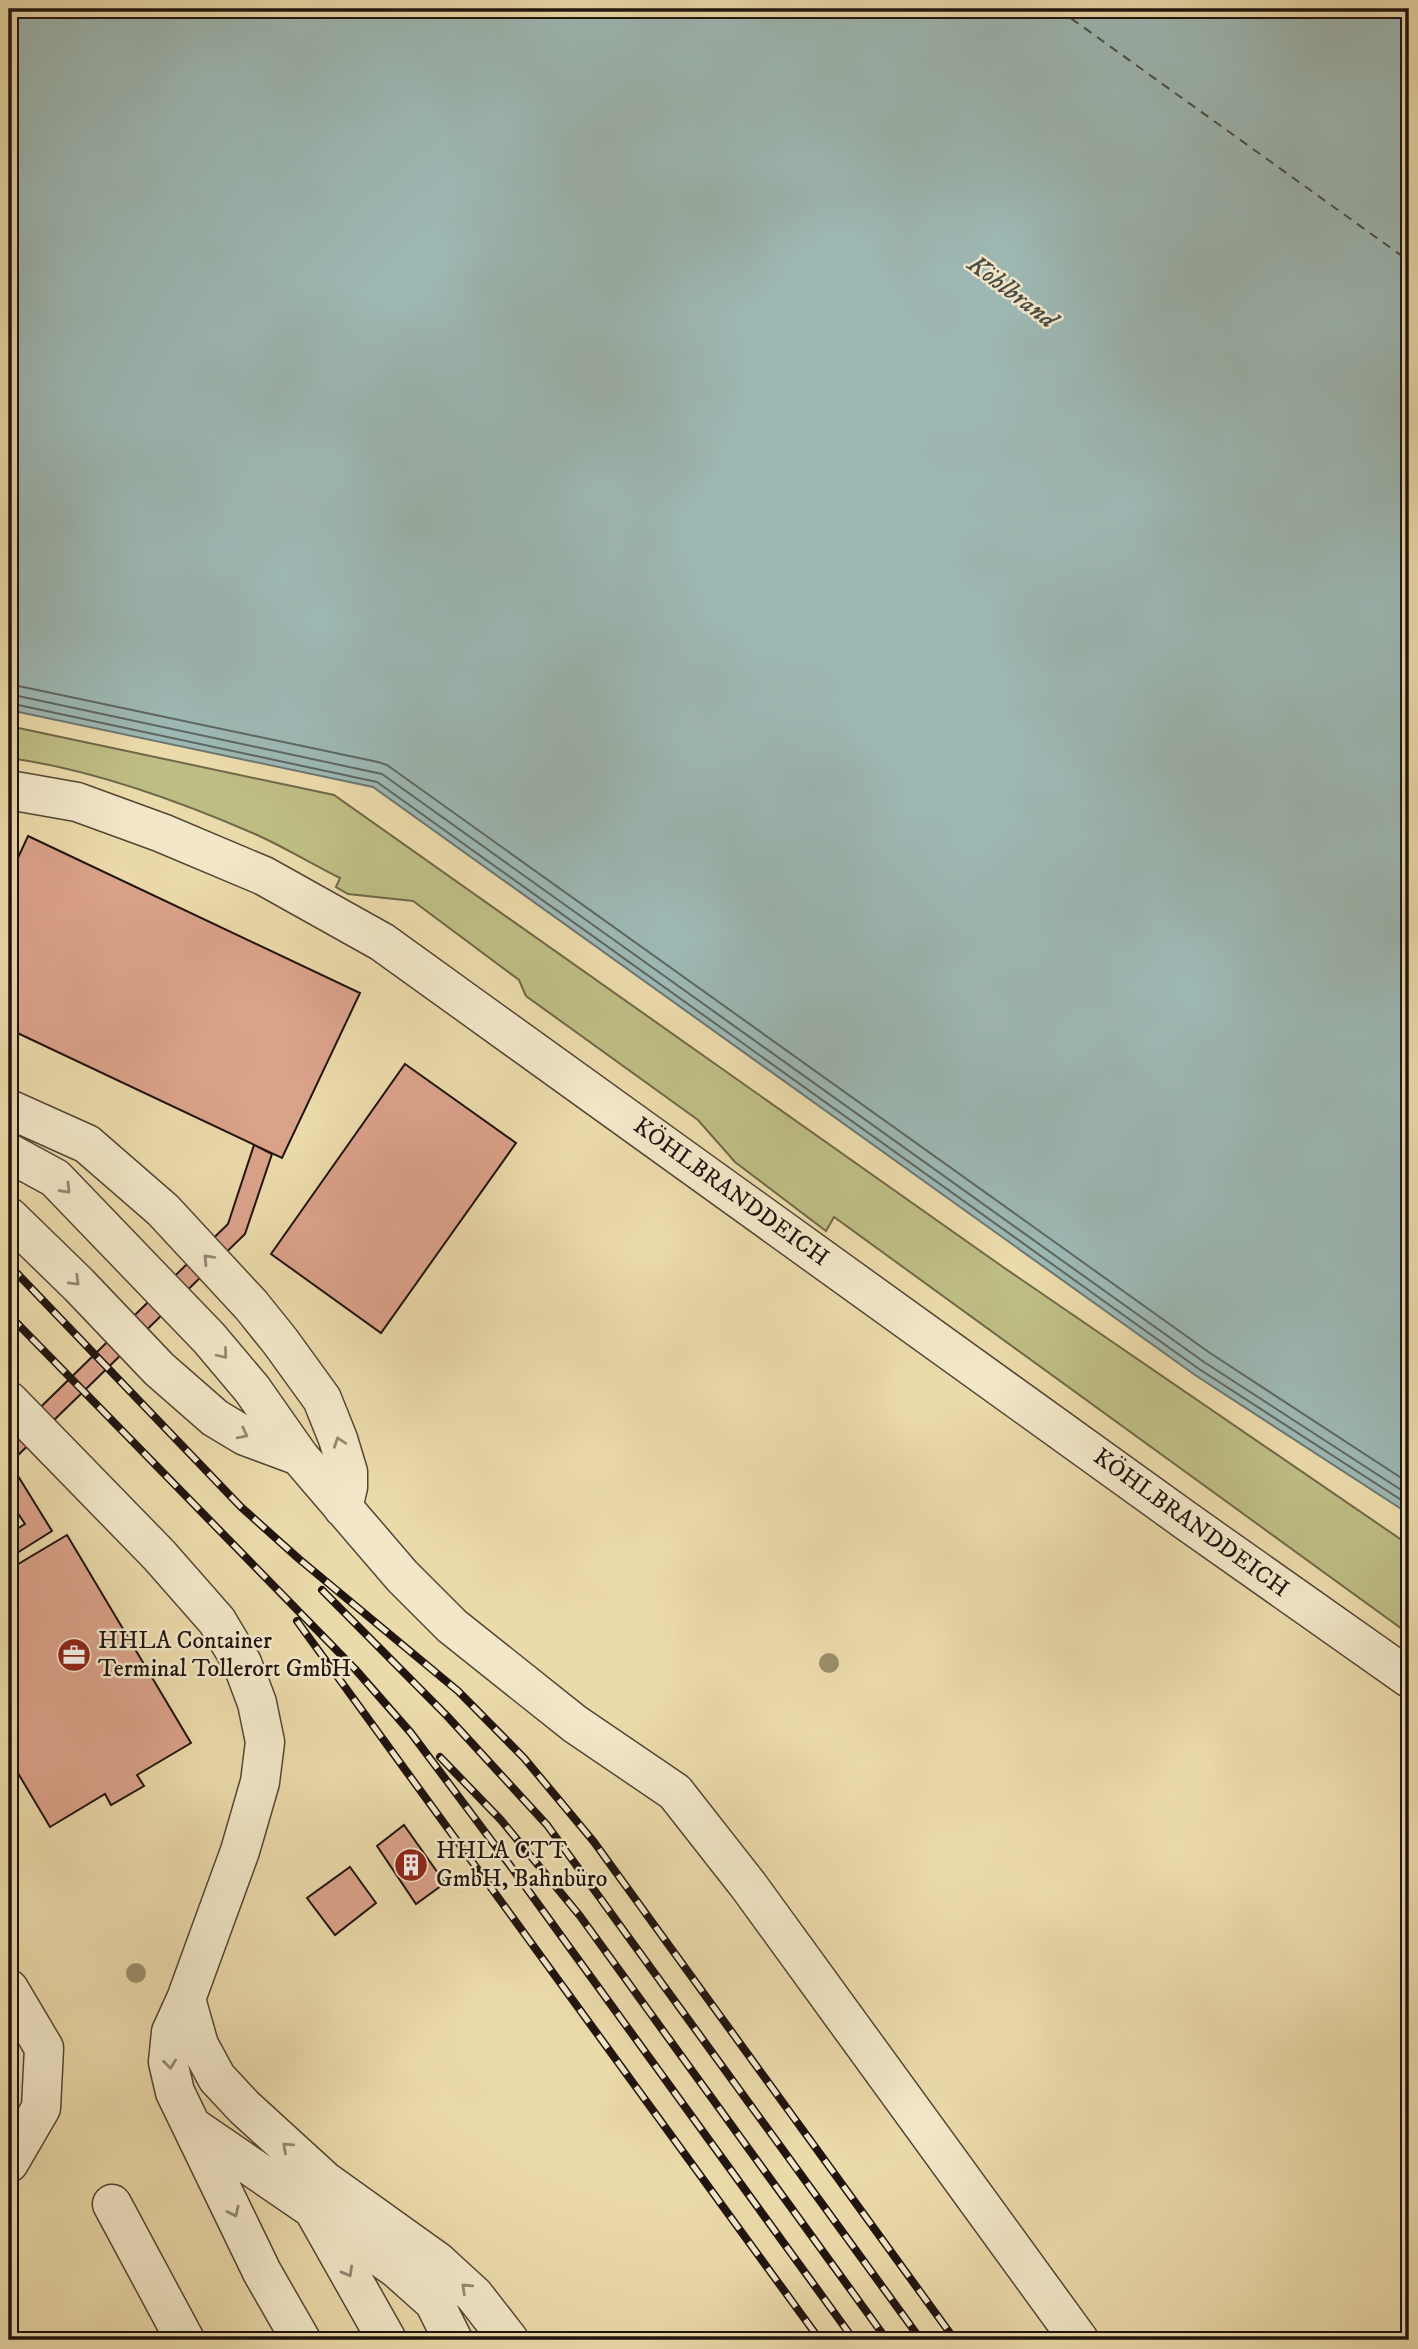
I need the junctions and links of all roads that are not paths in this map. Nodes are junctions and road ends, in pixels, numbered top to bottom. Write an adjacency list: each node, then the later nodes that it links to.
1 (9, 790): 8 (street, KÖHLBRANDDEICH)
2 (9, 1109): 7 (street, one-way to 2)
3 (9, 1153): 6 (street, one-way to 6)
4 (9, 1217): 6 (street, one-way to 6)
5 (9, 1401): 10 (street)
6 (299, 1456): 7 (street)
7 (343, 1508): 20 (street)
8 (1409, 1678)
9 (9, 1989): 12 (street)
10 (186, 1999): 11 (street, one-way to 11); 19 (street, one-way to 10)
11 (194, 2128): 14 (street); 16 (street, one-way to 16)
12 (9, 2163)
13 (112, 2204): 15 (street)
14 (313, 2209): 17 (street, one-way to 17); 18 (street)
15 (185, 2340)
16 (301, 2340)
17 (387, 2340)
18 (453, 2340)
19 (509, 2340)
20 (1079, 2340)

